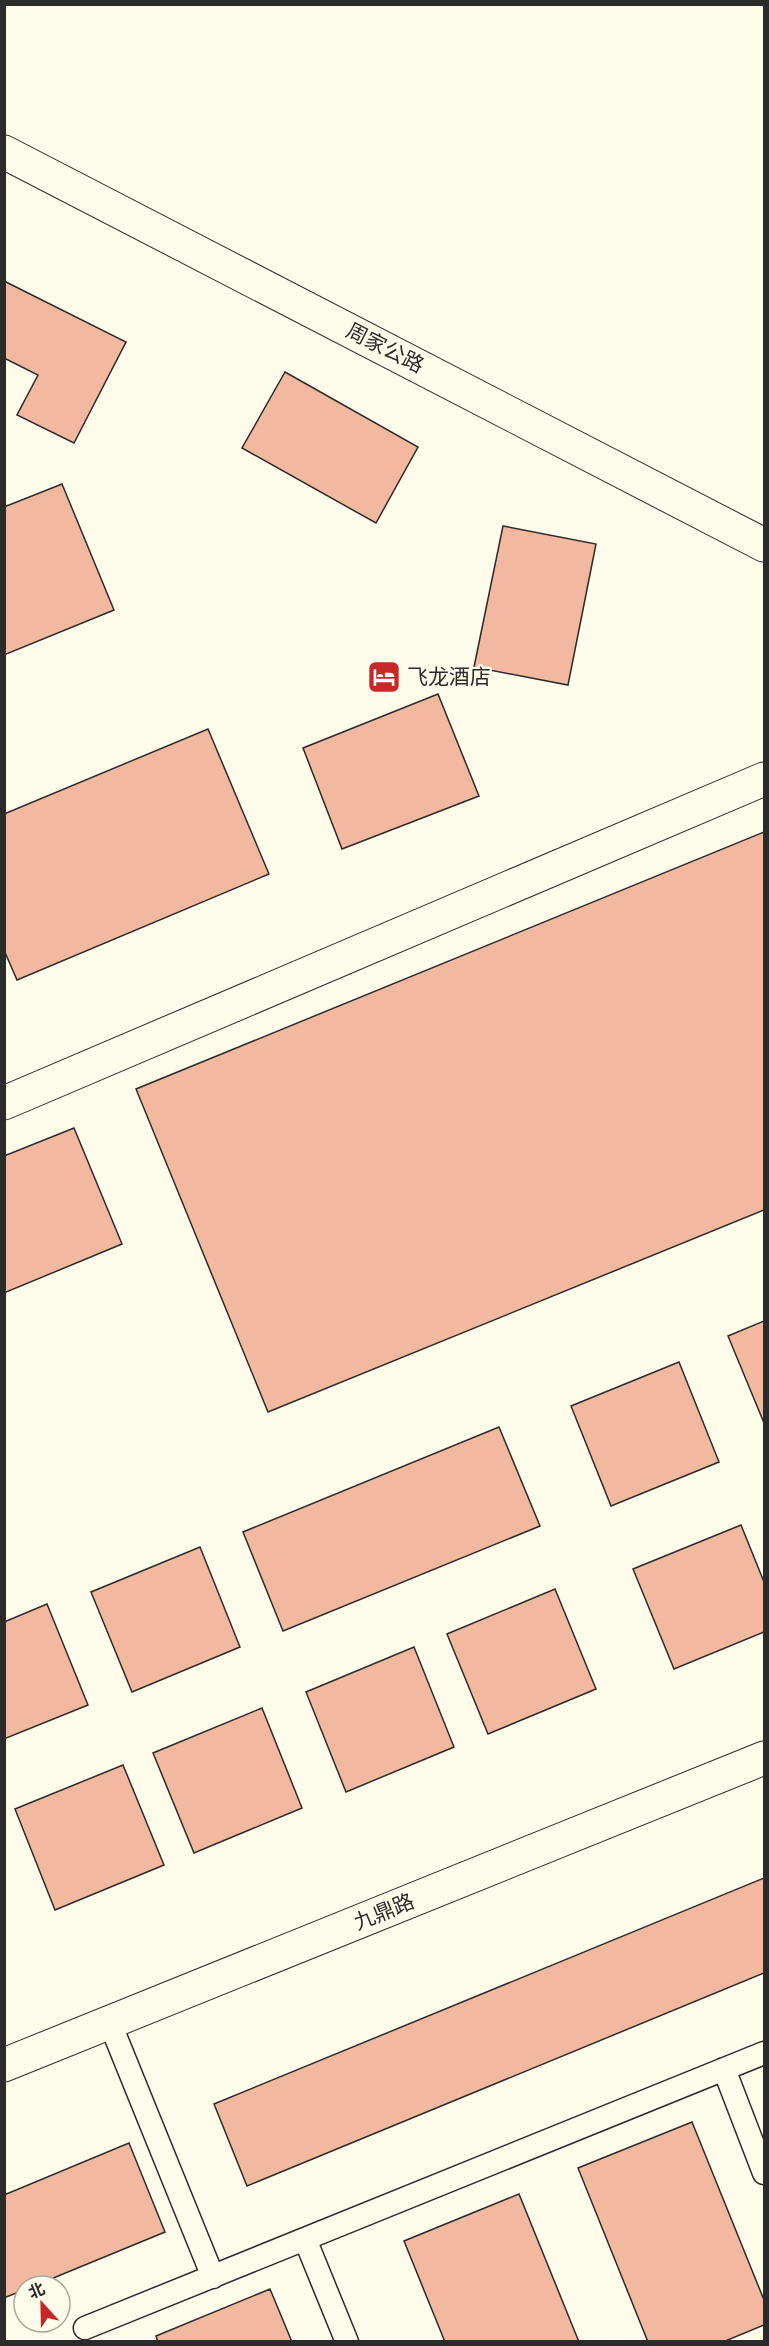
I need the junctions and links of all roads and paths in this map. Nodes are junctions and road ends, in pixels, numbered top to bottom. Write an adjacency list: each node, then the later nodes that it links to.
1 (4, 152): 2 (street, 周家公路)
2 (765, 545)
3 (765, 779): 4 (street)
4 (4, 1103)
5 (765, 1758): 6 (street, 九鼎路)
6 (110, 2023): 8 (street, 九鼎路); 12 (lane)
7 (765, 2053): 9 (lane)
8 (4, 2066)
9 (724, 2069): 10 (lane); 11 (lane)
10 (765, 2173)
11 (305, 2239): 12 (lane); 14 (lane)
12 (213, 2277): 13 (lane)
13 (85, 2328)
14 (347, 2342)

